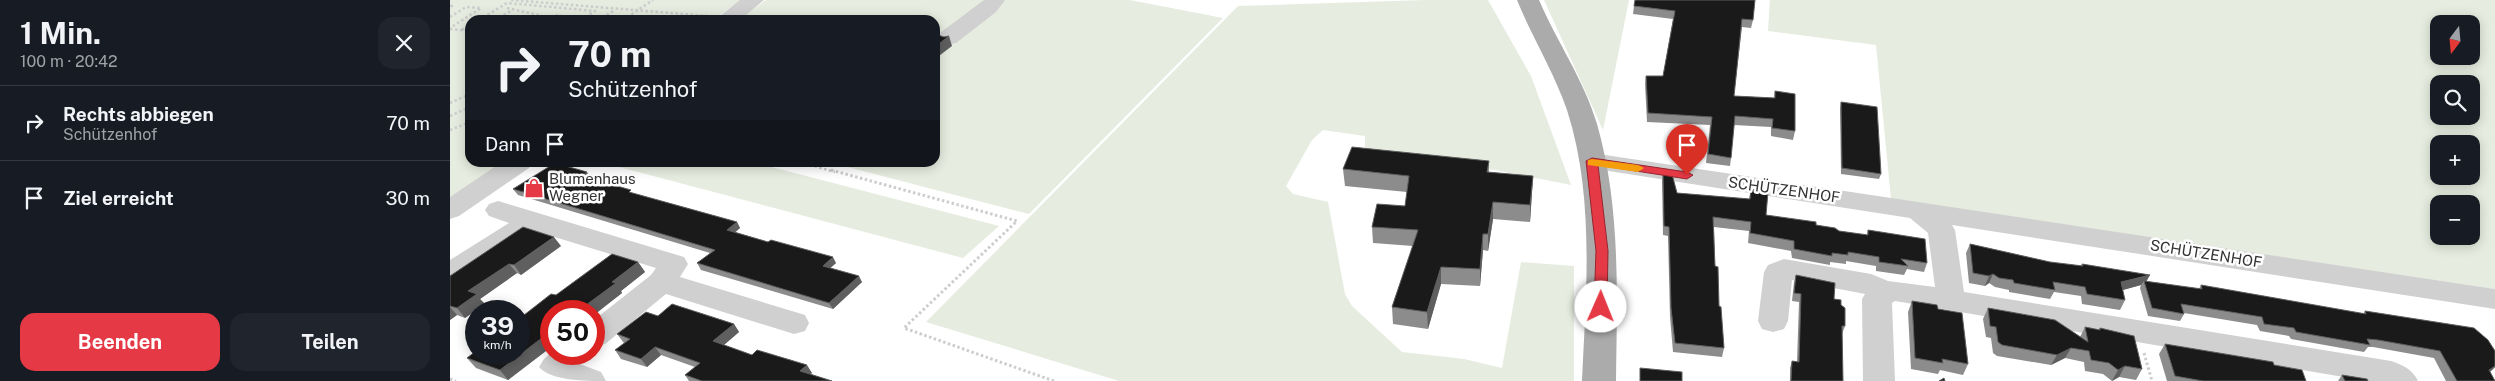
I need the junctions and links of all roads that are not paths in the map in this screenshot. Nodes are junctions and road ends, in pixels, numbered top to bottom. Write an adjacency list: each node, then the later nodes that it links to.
1 (754, 0): 4 (street)
2 (995, 0): 5 (street)
3 (1528, 0): 6 (main road)
4 (733, 15)
5 (948, 38)
6 (1592, 161): 8 (street, SCHÜTZENHOF); 22 (main road)
7 (513, 167): 9 (street)
8 (1916, 209): 15 (street); 16 (street, SCHÜTZENHOF)
9 (450, 210)
10 (498, 210): 11 (street)
11 (532, 220): 12 (street); 13 (street)
12 (450, 274)
13 (661, 282): 18 (street); 19 (street)
14 (1886, 294): 15 (street); 17 (street); 23 (street)
15 (1951, 299): 24 (street)
16 (2495, 299)
17 (1774, 320)
18 (794, 323)
19 (605, 327)
20 (555, 367): 21 (street)
21 (590, 381)
22 (1599, 381)
23 (1879, 381)
24 (2402, 381)

